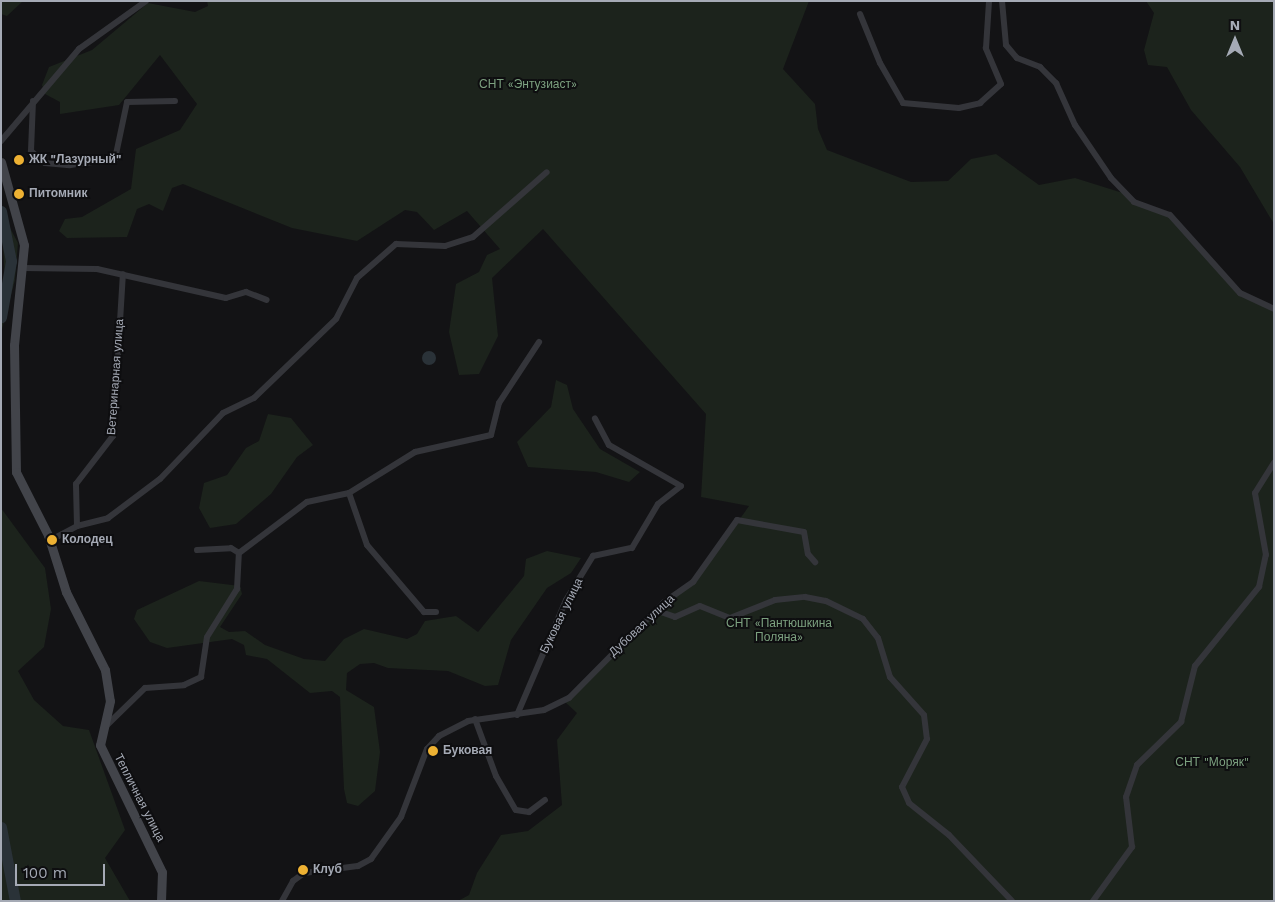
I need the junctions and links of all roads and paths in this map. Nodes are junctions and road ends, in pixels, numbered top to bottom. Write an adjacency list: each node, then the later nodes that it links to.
1 (146, 1): 5 (street)
2 (989, 1): 4 (street)
3 (1002, 1): 13 (street)
4 (860, 14)
5 (33, 101): 6 (street); 7 (street)
6 (175, 101)
7 (1, 141)
8 (1, 162): 10 (street, Тепличная улица)
9 (547, 172): 18 (street)
10 (23, 268): 11 (street); 19 (street, Тепличная улица)
11 (123, 274): 12 (street); 18 (street, Ветеринарная улица)
12 (267, 300)
13 (1274, 309)
14 (539, 342): 17 (street)
15 (595, 419): 25 (street, Буковая улица)
16 (1274, 462): 32 (street)
17 (349, 493): 21 (street); 24 (street)
18 (77, 526): 19 (street)
19 (50, 540): 27 (street, Тепличная улица)
20 (196, 550): 21 (street)
21 (239, 553): 27 (street)
22 (816, 562): 23 (street, Дубовая улица)
23 (658, 611): 25 (street, Дубовая улица); 31 (street, Дубовая улица)
24 (436, 612)
25 (517, 715): 26 (street)
26 (475, 719): 28 (street); 30 (street)
27 (105, 727): 29 (street, Тепличная улица)
28 (545, 800)
29 (161, 901)
30 (282, 901)
31 (1012, 901)
32 (1093, 901)

